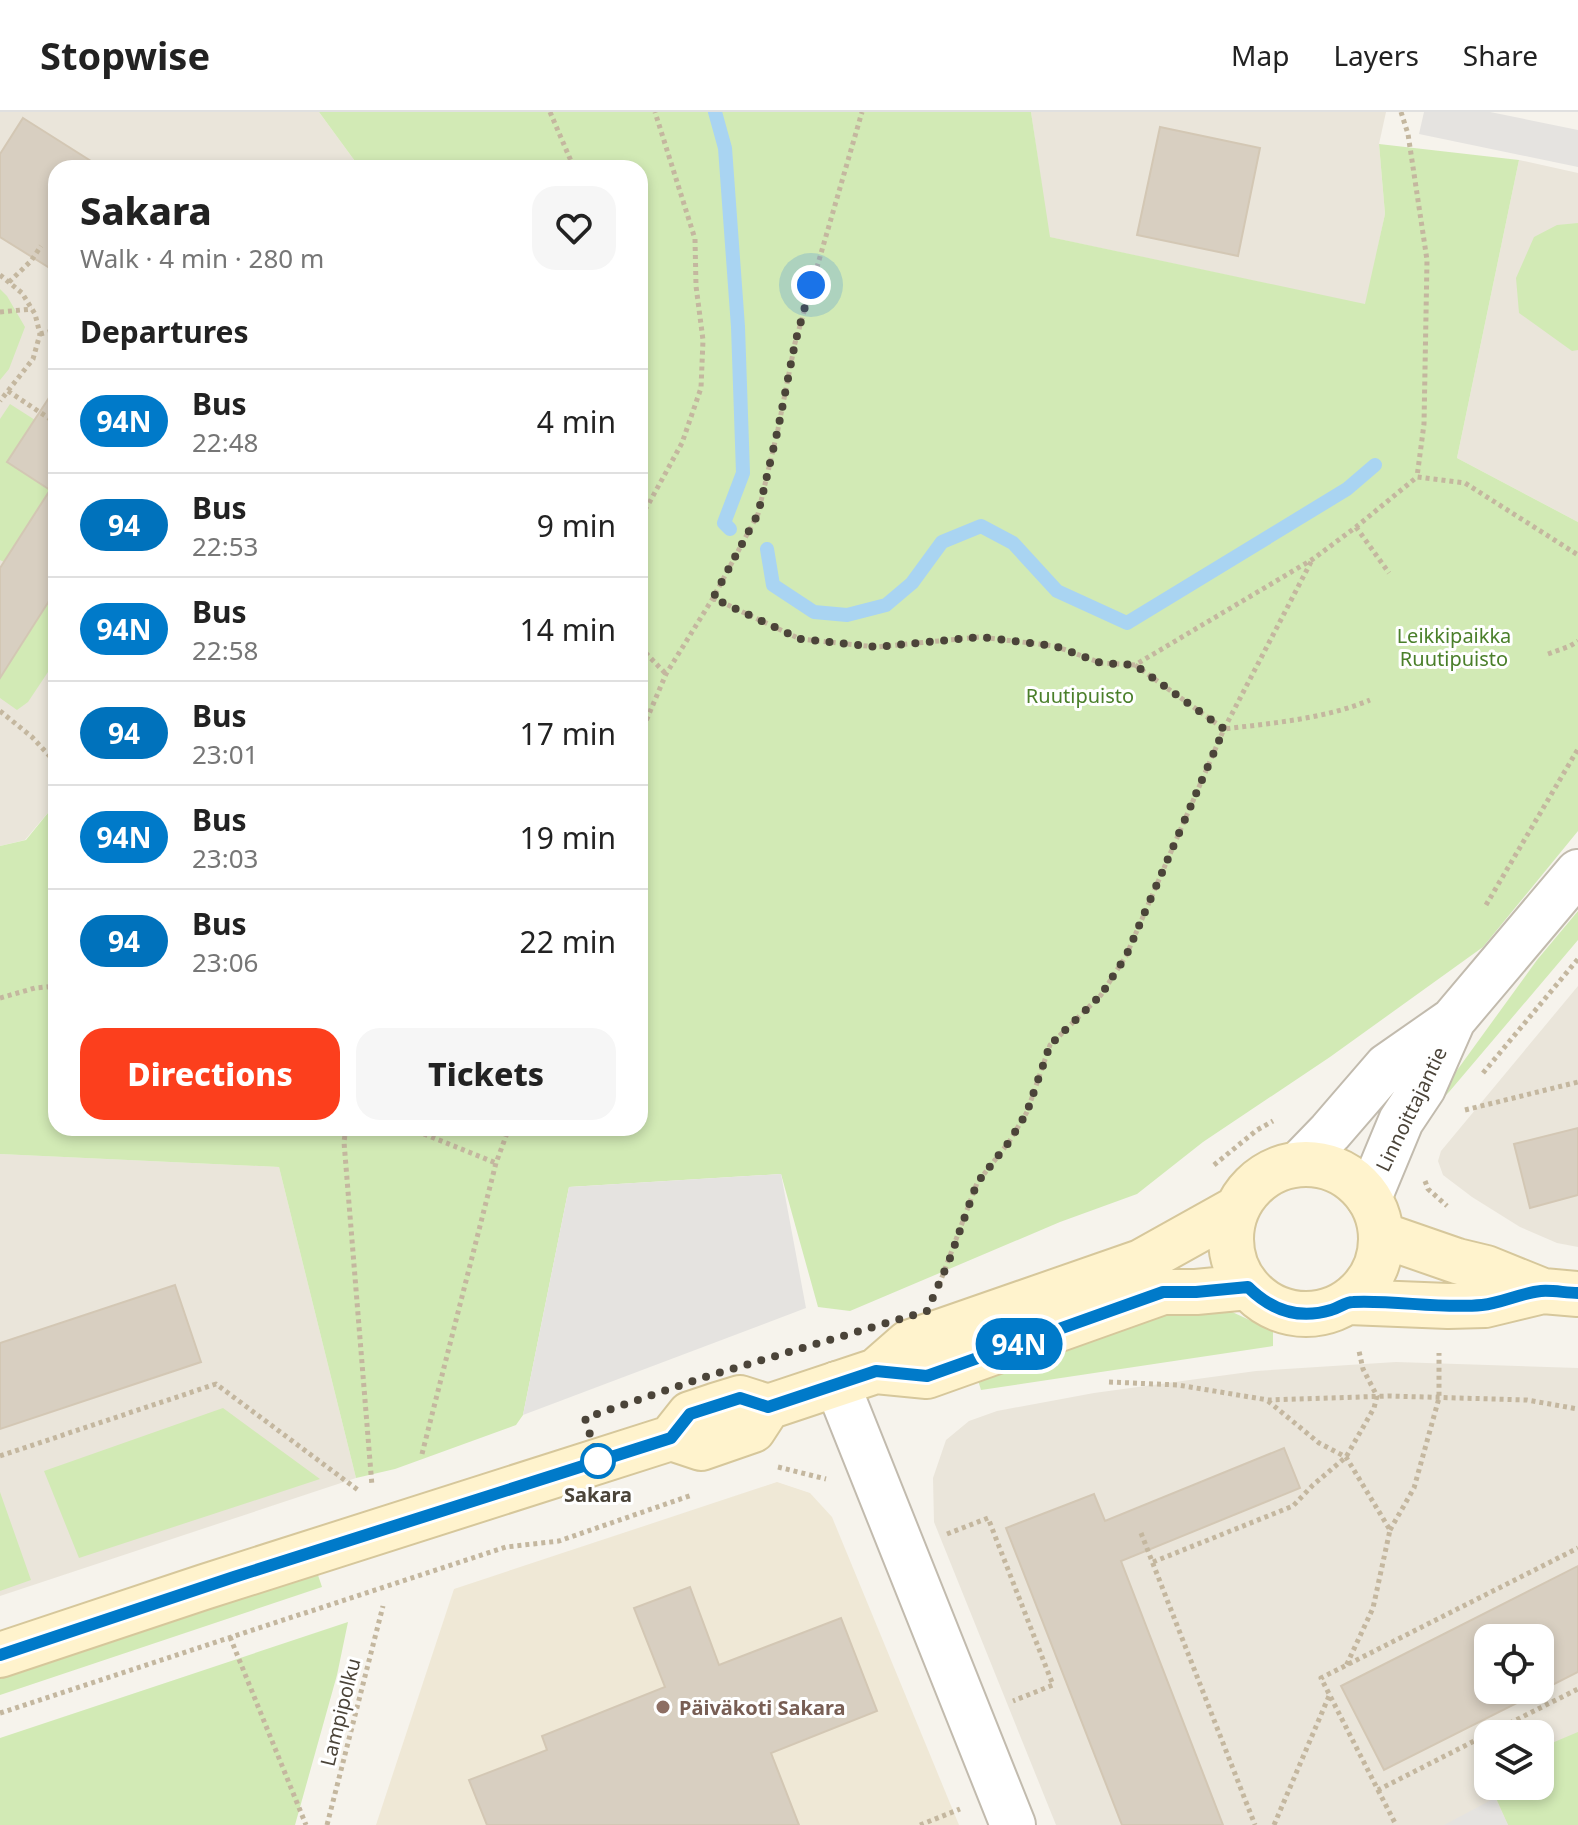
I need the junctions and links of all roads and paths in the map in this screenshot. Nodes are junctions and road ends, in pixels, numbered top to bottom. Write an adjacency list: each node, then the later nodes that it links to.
1 (550, 112): 5 (path)
2 (655, 112): 17 (path)
3 (862, 112): 22 (path)
4 (1401, 112): 16 (path)
5 (571, 160)
6 (41, 246): 8 (path)
7 (0, 275): 8 (path)
8 (9, 282): 9 (path)
9 (32, 309): 10 (path); 12 (path)
10 (0, 312)
11 (48, 332): 12 (path)
12 (40, 334): 13 (path)
13 (8, 391): 14 (path); 15 (path)
14 (0, 401)
15 (48, 418)
16 (1417, 477): 18 (path); 19 (path)
17 (648, 505)
18 (1356, 527): 20 (path); 21 (path)
19 (1578, 555)
20 (1313, 559): 26 (path); 31 (path)
21 (1389, 573)
22 (713, 598): 26 (path); 27 (path)
23 (1578, 641): 24 (path)
24 (1548, 654)
25 (648, 655): 27 (path)
26 (1135, 665): 31 (path)
27 (666, 674): 30 (path)
28 (1370, 700): 31 (path)
29 (0, 711): 33 (path)
30 (648, 716)
31 (1224, 729): 54 (path)
32 (1578, 749): 35 (path)
33 (48, 754)
34 (1578, 872): 39 (street, Linnoittajantie)
35 (1486, 905)
36 (1578, 959): 40 (path)
37 (48, 987): 38 (path)
38 (0, 998)
39 (1453, 1020): 48 (street, Linnoittajantie); 53 (street, Linnoittajantie)
40 (1479, 1077)
41 (1578, 1082): 42 (path)
42 (1462, 1111)
43 (1282, 1116): 49 (path)
44 (345, 1136): 71 (path)
45 (429, 1136): 47 (path)
46 (506, 1136): 47 (path)
47 (496, 1163): 66 (path)
48 (1300, 1163): 52 (main road); 53 (main road)
49 (1208, 1171)
50 (1422, 1173): 51 (path)
51 (1449, 1208)
52 (1236, 1209): 55 (main road); 60 (main road)
53 (1376, 1216): 56 (main road); 57 (main road)
54 (938, 1286)
55 (1248, 1287): 57 (main road); 60 (main road)
56 (1560, 1292): 57 (main road)
57 (1349, 1302)
58 (1439, 1349): 63 (path)
59 (1359, 1351): 62 (path)
60 (856, 1378): 81 (main road); 94 (street)
61 (1109, 1382): 64 (path)
62 (1377, 1396): 63 (path); 64 (path); 68 (path)
63 (1439, 1398): 65 (path); 74 (path)
64 (1268, 1400): 68 (path)
65 (1578, 1409)
66 (422, 1454)
67 (0, 1456): 73 (path)
68 (1346, 1457): 74 (path); 78 (path)
69 (766, 1470): 70 (path)
70 (828, 1479)
71 (372, 1487)
72 (704, 1490): 80 (path)
73 (359, 1491)
74 (1390, 1530): 82 (path)
75 (1141, 1533): 78 (path)
76 (940, 1537): 85 (path)
77 (1578, 1548): 82 (path)
78 (1153, 1562): 95 (path)
79 (383, 1606): 92 (path, Lampipolku)
80 (230, 1637): 86 (path); 91 (path)
81 (0, 1655)
82 (1346, 1666): 84 (path)
83 (1578, 1689): 87 (path)
84 (1330, 1695): 89 (path); 96 (path)
85 (1005, 1704)
86 (0, 1713)
87 (1516, 1720)
88 (1474, 1741): 89 (path)
89 (1378, 1790): 97 (path)
90 (963, 1808): 93 (path)
91 (306, 1825)
92 (327, 1825)
93 (920, 1825)
94 (1013, 1825)
95 (1255, 1825)
96 (1274, 1825)
97 (1396, 1825)

